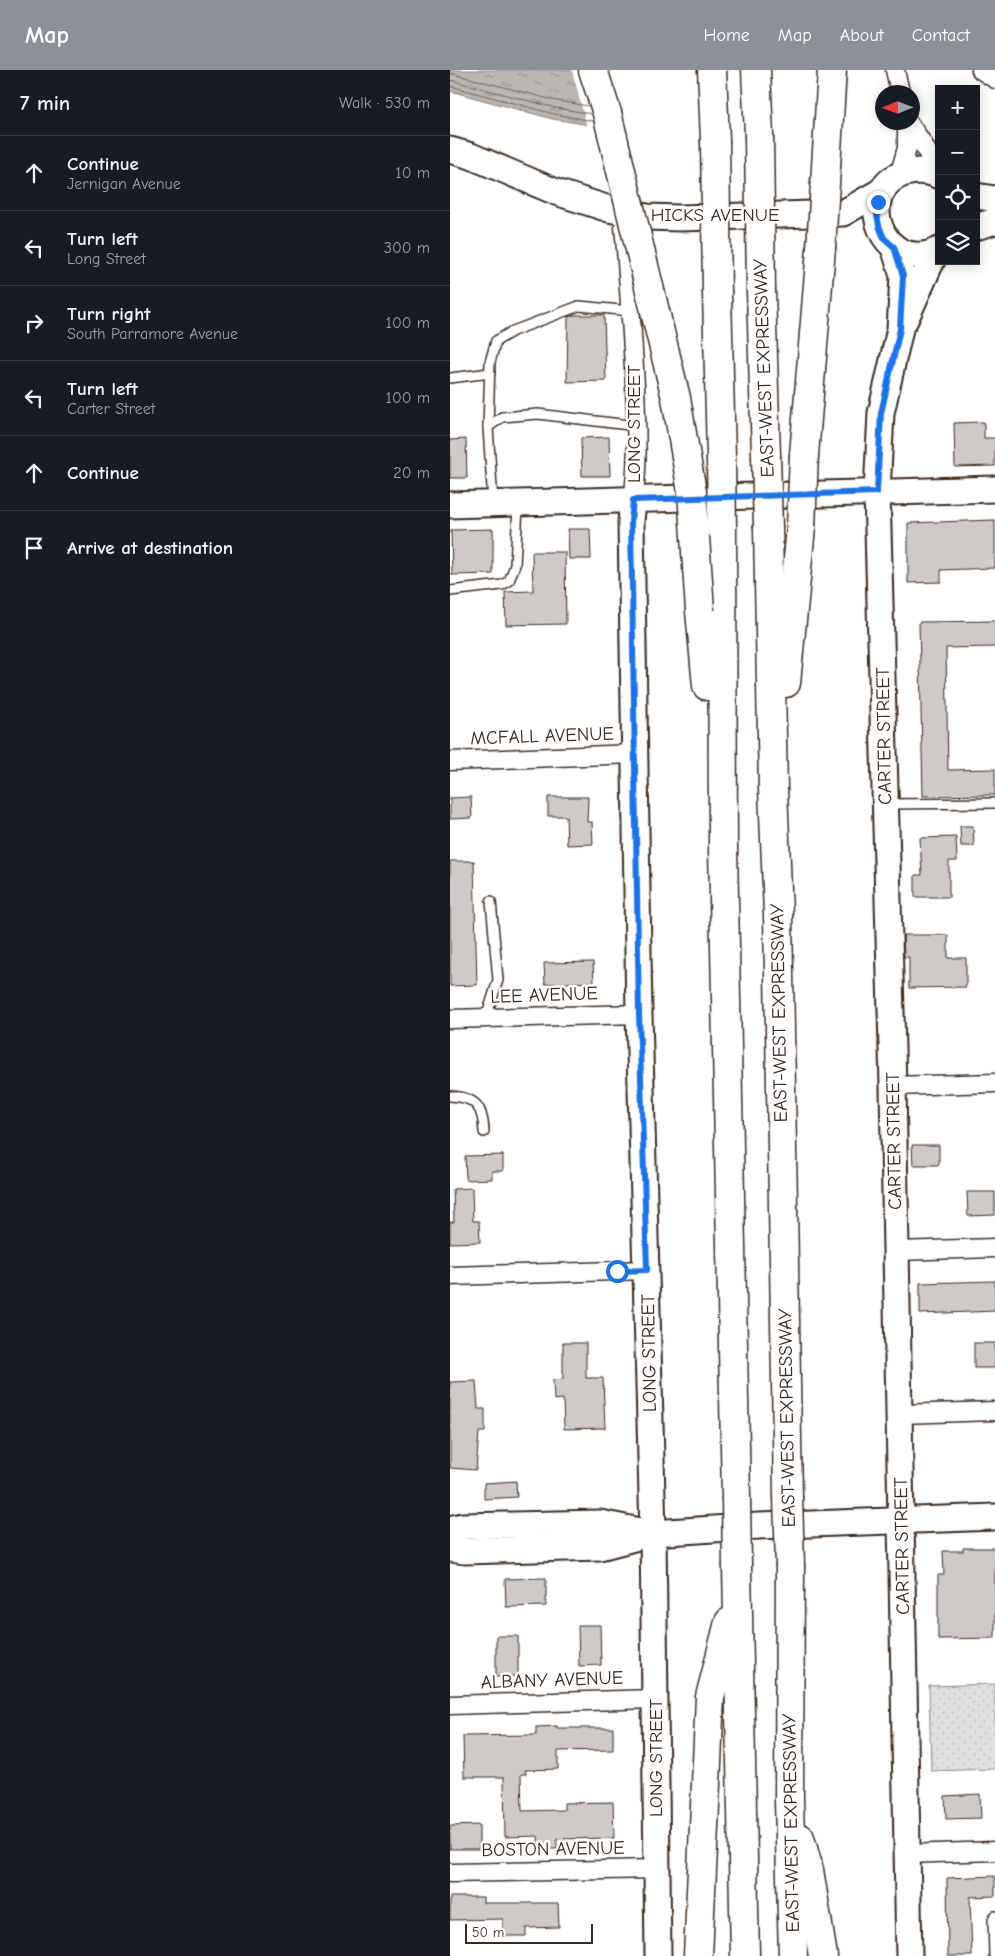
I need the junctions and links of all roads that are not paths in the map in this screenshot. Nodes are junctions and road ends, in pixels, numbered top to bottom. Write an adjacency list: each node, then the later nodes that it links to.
1 (593, 70): 10 (highway)
2 (600, 70): 10 (highway)
3 (712, 70): 44 (highway, bridge)
4 (756, 70): 41 (highway, EAST-WEST EXPRESSWAY, bridge)
5 (832, 70): 41 (highway, bridge)
6 (895, 70): 9 (street)
7 (981, 70): 8 (street)
8 (995, 79)
9 (898, 85)
10 (606, 113): 44 (highway, bridge)
11 (907, 130): 16 (street)
12 (913, 130): 14 (street)
13 (450, 150): 19 (street, HICKS AVENUE)
14 (935, 167)
15 (935, 174): 16 (street, HICKS AVENUE)
16 (891, 183): 20 (street, HICKS AVENUE); 23 (street, CARTER STREET)
17 (980, 197): 18 (street)
18 (995, 199)
19 (623, 212): 20 (street, HICKS AVENUE); 26 (street, LONG STREET)
20 (843, 213): 23 (street)
21 (995, 222): 22 (street)
22 (980, 226)
23 (888, 240): 24 (street); 27 (street, CARTER STREET)
24 (935, 252)
25 (935, 255): 27 (street, CARTER STREET)
26 (631, 311): 28 (lane); 30 (street, LONG STREET)
27 (900, 329): 33 (street, CARTER STREET)
28 (490, 373): 29 (lane); 31 (lane)
29 (450, 378)
30 (636, 426): 31 (lane); 34 (street, LONG STREET)
31 (488, 427): 36 (lane)
32 (995, 489): 33 (street)
33 (877, 492): 34 (street); 43 (street, CARTER STREET)
34 (633, 500): 35 (street); 39 (street, LONG STREET)
35 (518, 503): 36 (street); 38 (lane)
36 (493, 504): 37 (street)
37 (450, 505)
38 (450, 591)
39 (635, 754): 40 (street, MCFALL AVENUE); 46 (street, LONG STREET)
40 (450, 761)
41 (773, 789): 67 (highway, EAST-WEST EXPRESSWAY, bridge)
42 (995, 803): 43 (lane)
43 (886, 804): 50 (street, CARTER STREET)
44 (723, 847): 64 (highway, bridge)
45 (491, 901): 47 (lane)
46 (639, 1014): 47 (street, LEE AVENUE); 55 (street, LONG STREET)
47 (486, 1018): 48 (street, LEE AVENUE)
48 (450, 1019)
49 (995, 1082): 50 (street)
50 (893, 1086): 54 (street, CARTER STREET)
51 (450, 1096): 52 (lane)
52 (484, 1132)
53 (995, 1248): 54 (street)
54 (896, 1251): 58 (street, CARTER STREET)
55 (647, 1270): 56 (street); 62 (street, LONG STREET)
56 (450, 1276)
57 (995, 1411): 58 (street)
58 (900, 1414): 60 (street, CARTER STREET)
59 (995, 1517): 60 (street)
60 (901, 1520): 62 (street); 69 (street, CARTER STREET)
61 (450, 1529): 62 (street)
62 (653, 1533): 63 (street); 65 (street, LONG STREET)
63 (450, 1549)
64 (737, 1577): 74 (highway); 75 (highway)
65 (655, 1699): 66 (street, ALBANY AVENUE); 70 (street, LONG STREET)
66 (450, 1705)
67 (788, 1800): 76 (highway, EAST-WEST EXPRESSWAY); 77 (highway)
68 (995, 1851): 69 (street)
69 (907, 1854): 78 (street, CARTER STREET)
70 (657, 1869): 71 (street, BOSTON AVENUE); 73 (street, LONG STREET)
71 (450, 1872)
72 (995, 1916): 79 (lane)
73 (658, 1956)
74 (698, 1956)
75 (745, 1956)
76 (793, 1956)
77 (823, 1956)
78 (909, 1956)
79 (994, 1956)

